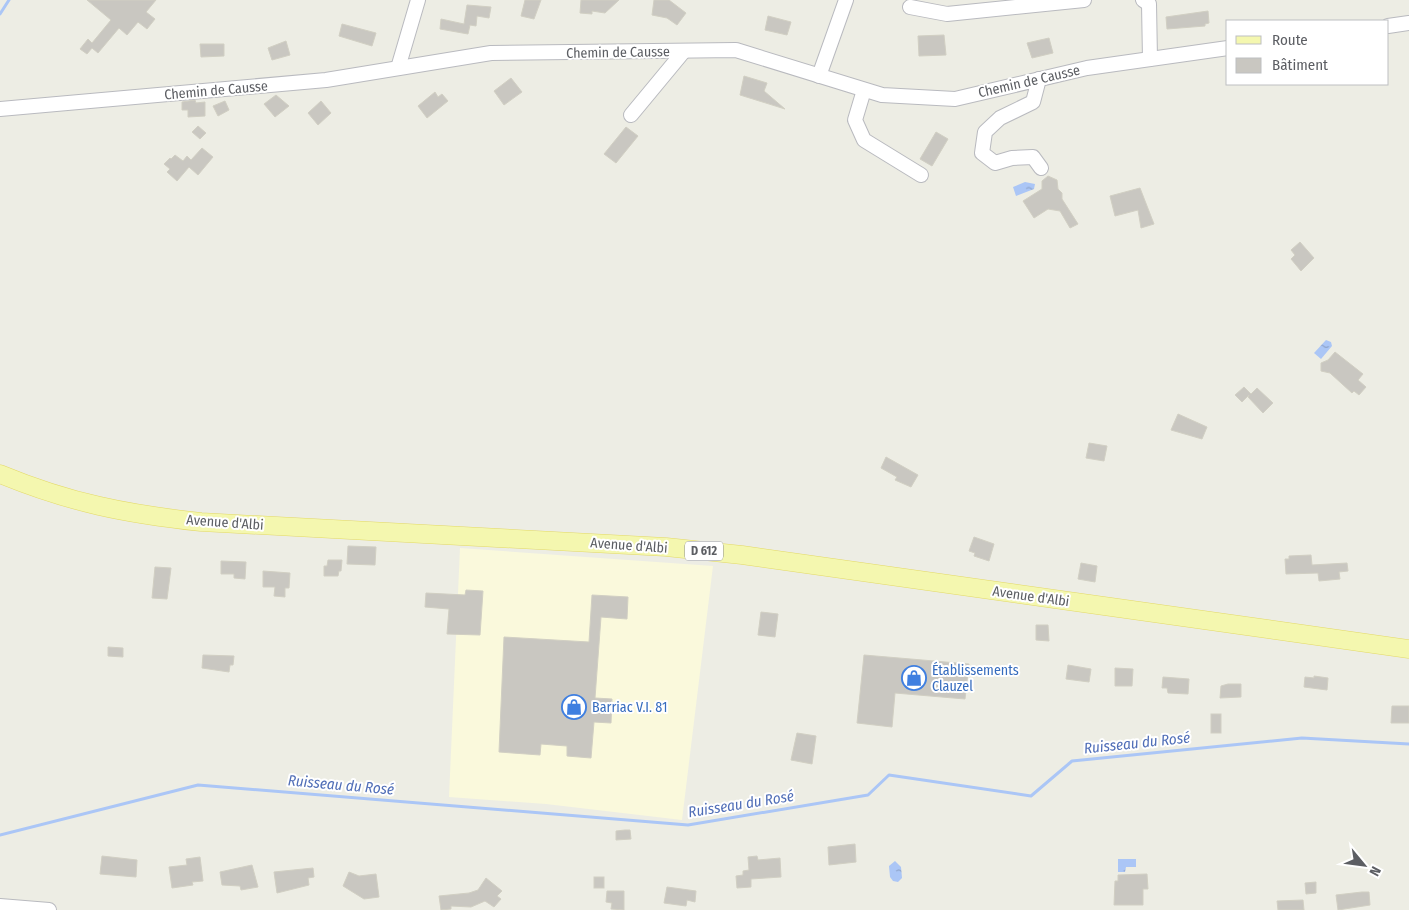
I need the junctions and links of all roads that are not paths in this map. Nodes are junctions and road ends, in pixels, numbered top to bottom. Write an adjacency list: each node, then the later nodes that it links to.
1 (418, 0): 11 (street)
2 (846, 0): 12 (street)
3 (1084, 0): 5 (street)
4 (1143, 0): 10 (street)
5 (910, 7)
6 (1409, 23): 7 (street)
7 (1389, 26)
8 (1226, 48): 10 (street, Chemin de Causse)
9 (684, 52): 11 (street, Chemin de Causse); 12 (street, Chemin de Causse); 16 (street)
10 (1150, 59): 13 (street, Chemin de Causse)
11 (398, 68): 15 (street, Chemin de Causse)
12 (819, 76): 14 (street, Chemin de Causse)
13 (1039, 79): 14 (street, Chemin de Causse); 17 (street)
14 (864, 90): 18 (street)
15 (0, 109)
16 (631, 115)
17 (1041, 168)
18 (921, 175)
19 (0, 474): 20 (main road, Avenue d'Albi / D 612)
20 (1409, 649)
21 (0, 906): 22 (street)
22 (48, 910)

